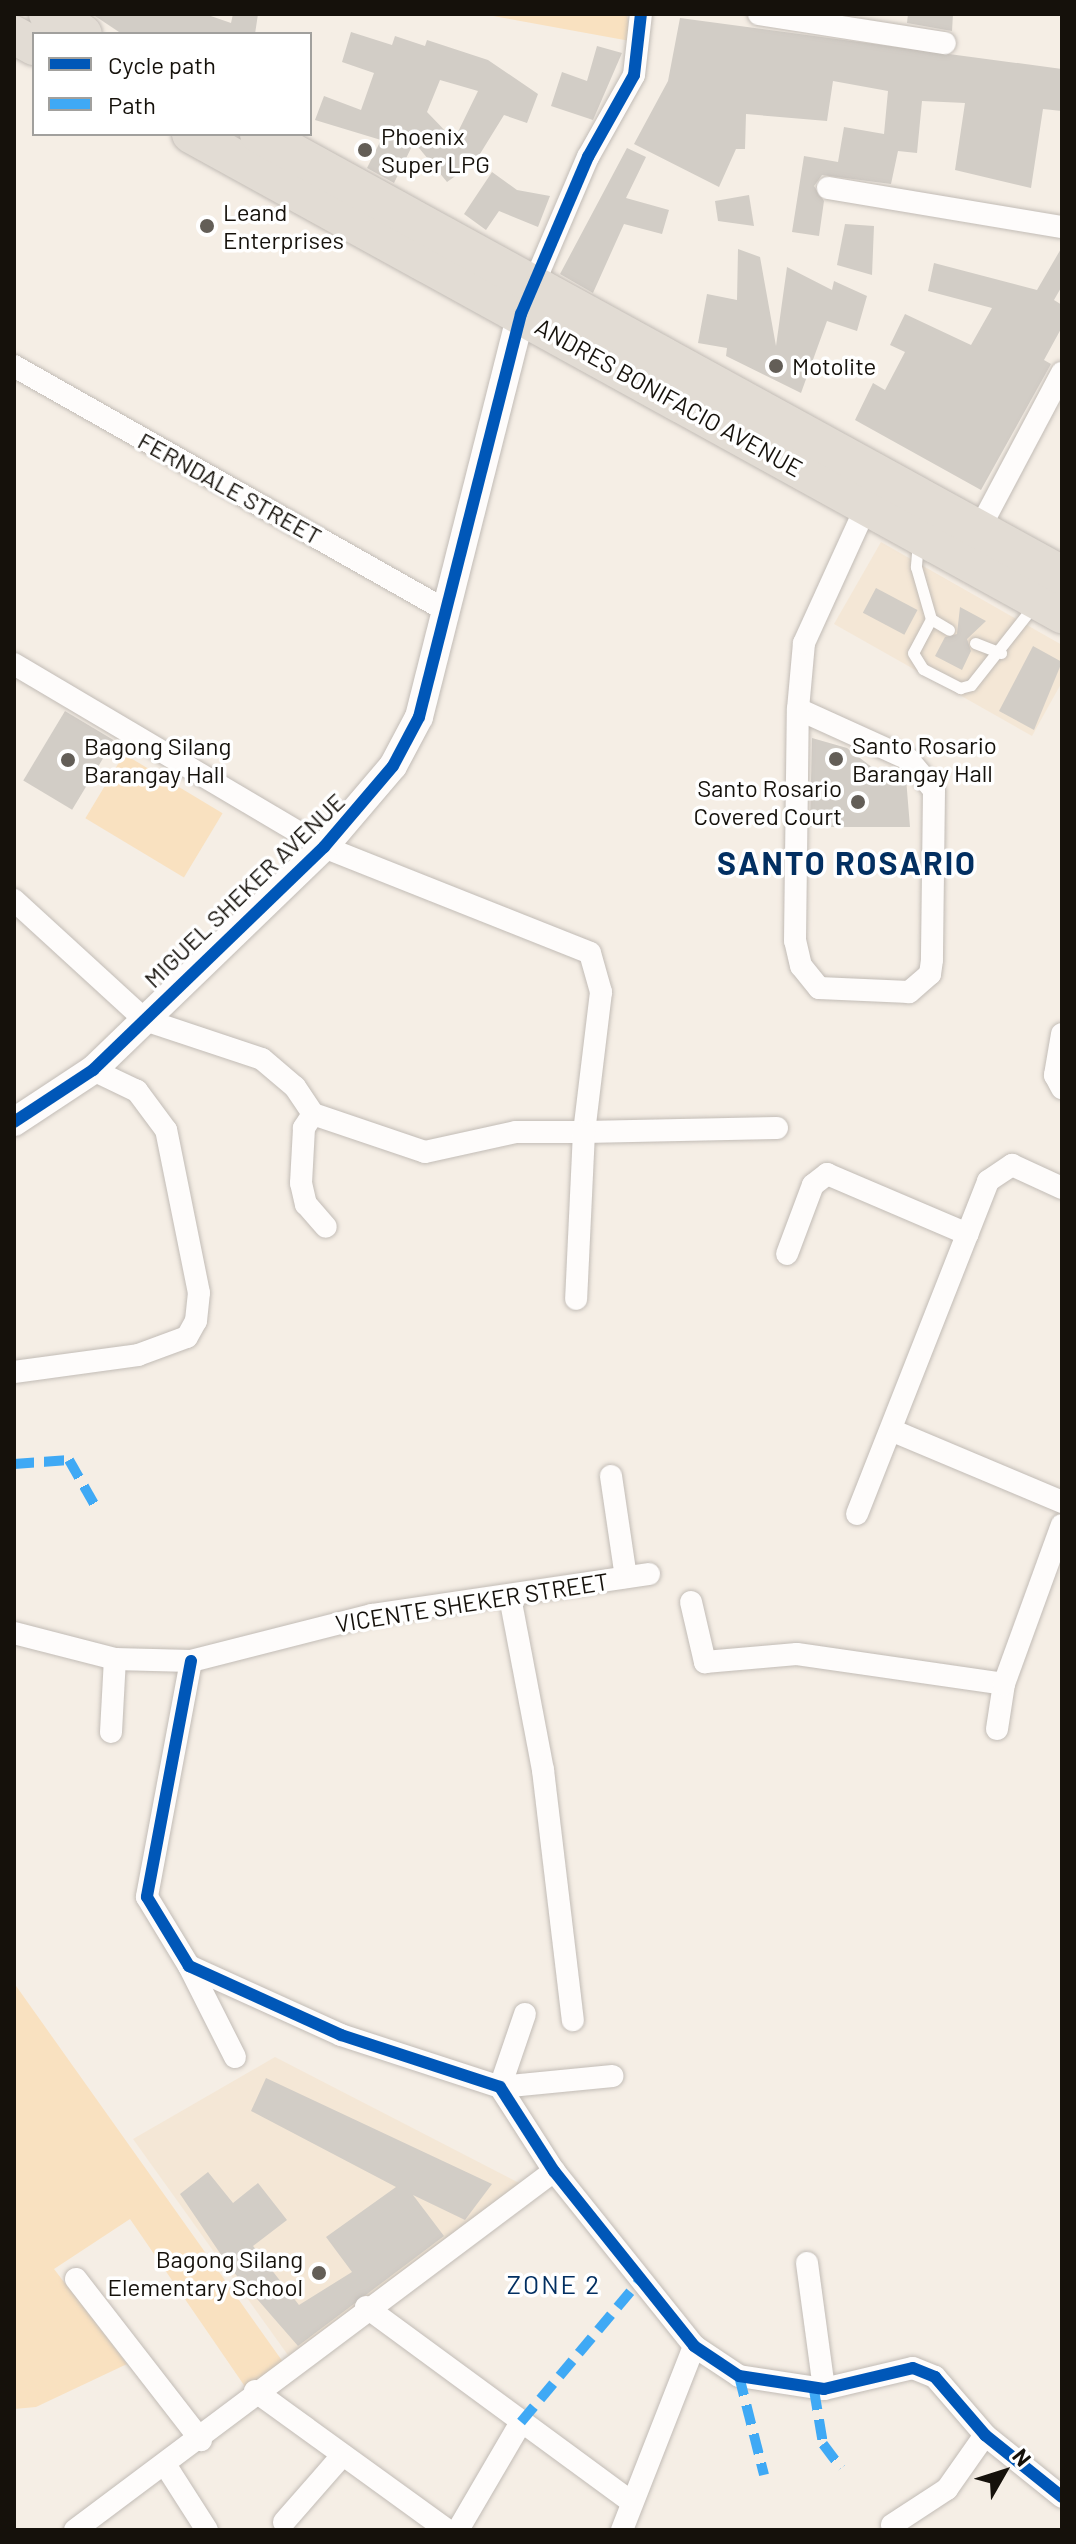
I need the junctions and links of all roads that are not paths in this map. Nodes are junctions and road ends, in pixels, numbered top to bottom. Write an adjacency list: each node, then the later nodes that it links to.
1 (48, 14): 5 (highway)
2 (641, 14): 13 (street)
3 (767, 14): 4 (street)
4 (879, 22): 7 (street)
5 (80, 32)
6 (14, 35): 8 (highway)
7 (945, 43)
8 (32, 45)
9 (195, 136): 13 (highway, ANDRES BONIFACIO AVENUE)
10 (262, 136): 13 (highway, ANDRES BONIFACIO AVENUE)
11 (828, 188): 12 (street)
12 (1062, 227)
13 (528, 298): 16 (highway, ANDRES BONIFACIO AVENUE); 18 (highway, ANDRES BONIFACIO AVENUE); 20 (street, MIGUEL SHEKER AVENUE)
14 (14, 366): 20 (street, FERNDALE STREET)
15 (1062, 373): 18 (street)
16 (865, 509): 17 (highway, ANDRES BONIFACIO AVENUE); 26 (street)
17 (918, 539): 18 (highway, ANDRES BONIFACIO AVENUE); 21 (lane)
18 (970, 546): 19 (highway, ANDRES BONIFACIO AVENUE)
19 (1054, 597): 24 (lane)
20 (446, 610): 27 (street, MIGUEL SHEKER AVENUE)
21 (931, 619): 22 (lane); 24 (lane)
22 (949, 630)
23 (975, 643): 24 (lane)
24 (1001, 653)
25 (14, 664): 27 (street)
26 (798, 709): 26 (street)
27 (324, 847): 29 (street, MIGUEL SHEKER AVENUE); 36 (street)
28 (14, 900): 29 (street)
29 (145, 1020): 31 (street, MIGUEL SHEKER AVENUE); 33 (street)
30 (1062, 1034): 32 (street)
31 (93, 1070): 34 (street, MIGUEL SHEKER AVENUE); 42 (street)
32 (1062, 1088)
33 (313, 1114): 36 (street); 38 (street)
34 (14, 1122)
35 (777, 1128): 36 (street)
36 (584, 1132): 41 (street)
37 (1062, 1188): 39 (street)
38 (326, 1227)
39 (968, 1234): 40 (street); 43 (street)
40 (787, 1254)
41 (576, 1299)
42 (14, 1372)
43 (891, 1430): 45 (street); 46 (street)
44 (611, 1476): 49 (street)
45 (1062, 1502)
46 (857, 1514)
47 (1062, 1525): 55 (street)
48 (649, 1574): 49 (street, VICENTE SHEKER STREET)
49 (626, 1577): 50 (street, VICENTE SHEKER STREET)
50 (510, 1597): 54 (street, VICENTE SHEKER STREET); 60 (street)
51 (691, 1602): 55 (street)
52 (14, 1633): 53 (street, VICENTE SHEKER STREET)
53 (115, 1659): 54 (street, VICENTE SHEKER STREET); 57 (street)
54 (191, 1661): 58 (street)
55 (1004, 1684): 56 (street)
56 (997, 1729)
57 (111, 1732)
58 (189, 1966): 61 (street); 63 (street)
59 (525, 2014): 63 (street)
60 (573, 2020)
61 (235, 2057)
62 (612, 2076): 63 (street)
63 (500, 2087): 64 (street)
64 (554, 2171): 67 (street); 68 (street)
65 (807, 2263): 69 (street)
66 (76, 2279): 73 (street)
67 (366, 2307): 70 (street); 71 (street)
68 (694, 2346): 69 (street); 77 (street)
69 (824, 2389): 72 (street)
70 (255, 2391): 73 (street); 74 (street)
71 (521, 2422): 77 (street); 83 (street)
72 (985, 2435): 76 (street); 79 (street)
73 (201, 2440): 75 (street)
74 (340, 2458): 78 (street); 82 (street)
75 (166, 2466): 80 (street); 81 (street)
76 (1062, 2497)
77 (629, 2500): 84 (street)
78 (284, 2522)
79 (892, 2525)
80 (75, 2530)
81 (207, 2530)
82 (447, 2530)
83 (458, 2530)
84 (622, 2530)

